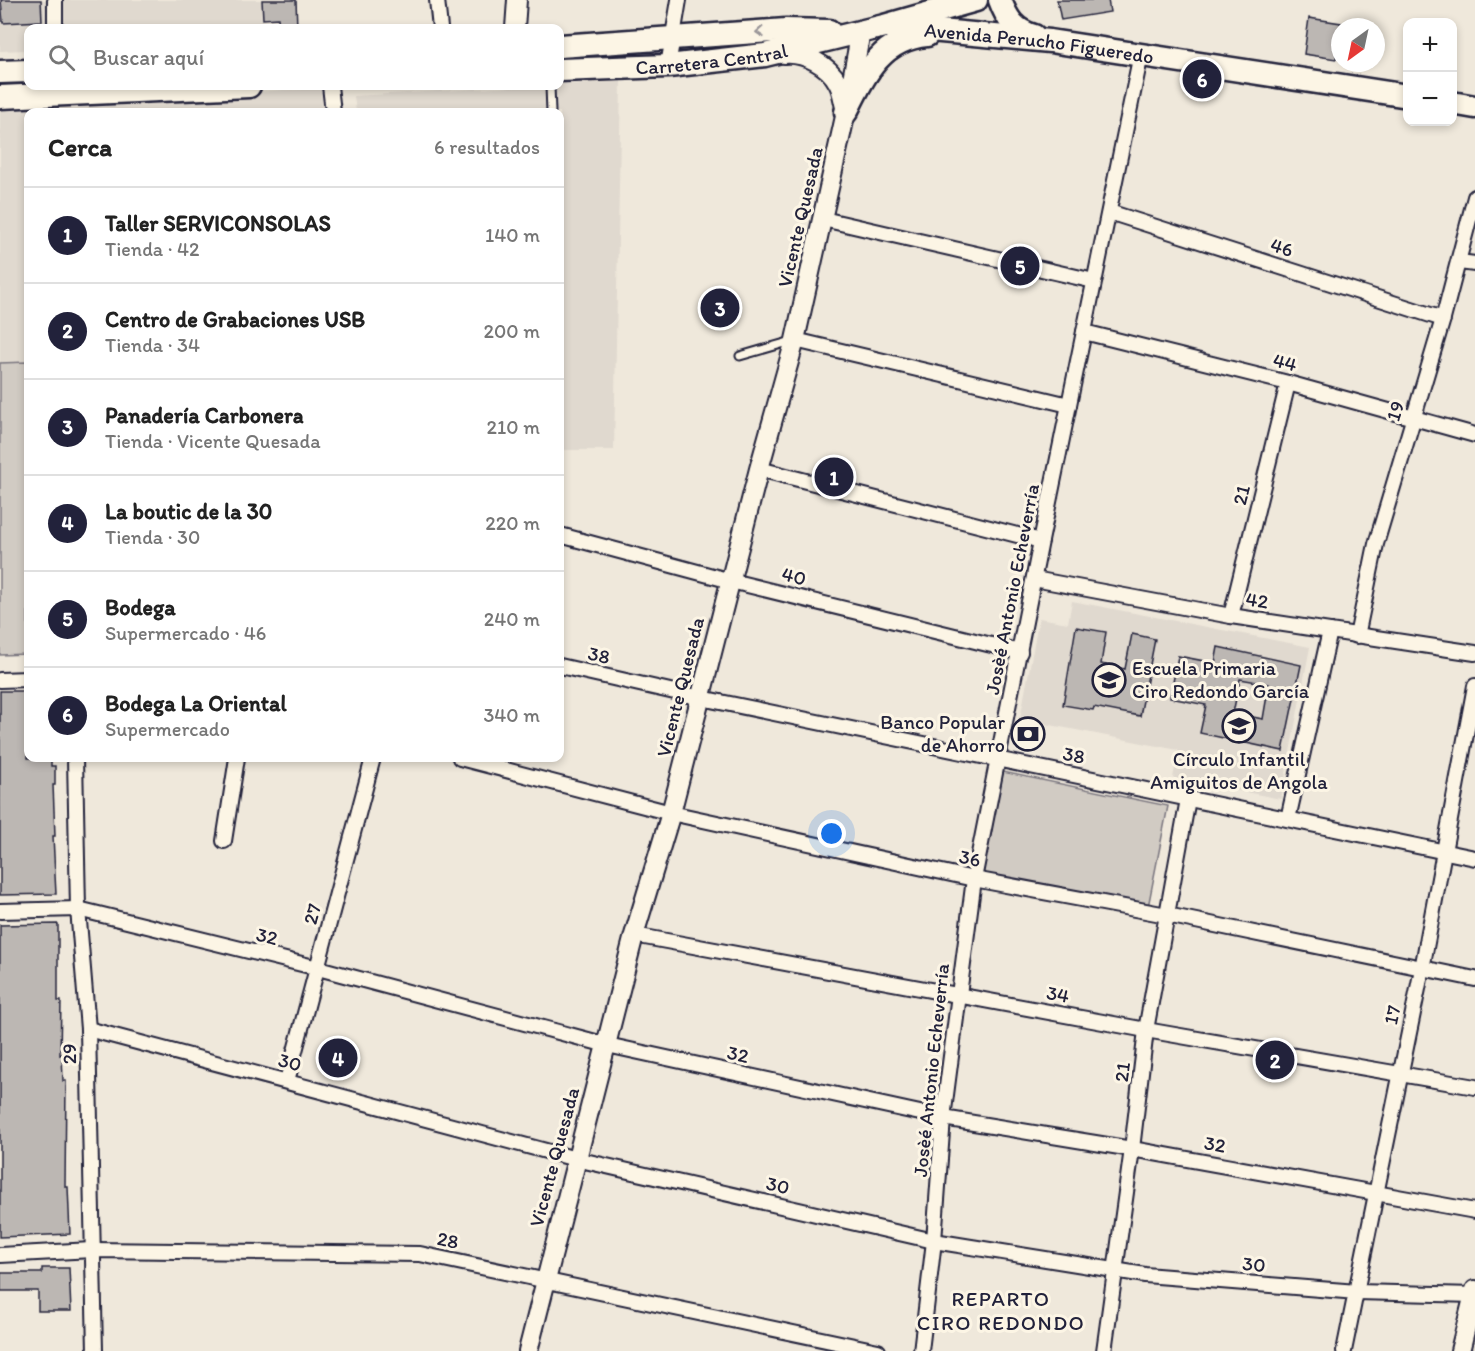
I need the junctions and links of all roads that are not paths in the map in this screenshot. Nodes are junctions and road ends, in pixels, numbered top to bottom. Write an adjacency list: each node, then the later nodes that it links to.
1 (55, 0): 7 (street)
2 (437, 0): 8 (street)
3 (517, 0): 9 (street)
4 (679, 0): 14 (street)
5 (978, 0): 10 (main road, Carretera Central); 13 (main road)
6 (1000, 0): 15 (main road)
7 (56, 24)
8 (440, 24)
9 (515, 24)
10 (884, 26): 11 (main road, Carretera Central); 12 (main road, Avenida Perucho Figueredo)
11 (861, 31): 14 (main road, Carretera Central, one-way to 14); 18 (main road, Carretera Central); 30 (street, Vicente Quesada)
12 (957, 32): 13 (main road, Avenida Perucho Figueredo); 30 (main road)
13 (996, 36): 15 (main road, Avenida Perucho Figueredo)
14 (672, 39): 16 (main road, Carretera Central); 19 (street)
15 (1050, 41): 17 (main road, Avenida Perucho Figueredo)
16 (564, 46)
17 (1141, 54): 26 (main road, Avenida Perucho Figueredo); 32 (street, Josèé Antonio Echeverría)
18 (765, 55): 19 (main road, Carretera Central); 30 (street)
19 (668, 66): 21 (main road, Carretera Central)
20 (24, 70): 22 (main road)
21 (564, 70)
22 (0, 72)
23 (56, 90): 27 (main road)
24 (330, 90): 28 (street)
25 (550, 90): 29 (lane)
26 (1403, 95)
27 (0, 97)
28 (333, 108)
29 (551, 108)
30 (846, 112): 33 (street, Vicente Quesada)
31 (1475, 197): 34 (street, 19)
32 (1109, 212): 36 (street, Josèé Antonio Echeverría); 37 (street, 46)
33 (823, 219): 36 (street); 39 (street, Vicente Quesada)
34 (1459, 262): 35 (street); 37 (street, 19)
35 (1475, 264)
36 (1094, 281): 38 (street, Josèé Antonio Echeverría)
37 (1443, 319): 43 (street, 19)
38 (1084, 332): 41 (street, 44); 42 (street, Josèé Antonio Echeverría)
39 (795, 340): 40 (lane); 42 (street); 45 (street, Vicente Quesada)
40 (740, 356)
41 (1288, 383): 43 (street, 44); 50 (street, 21)
42 (1069, 405): 47 (street, Josèé Antonio Echeverría)
43 (1414, 417): 44 (street, 44); 52 (street, 19)
44 (1475, 435)
45 (759, 470): 47 (street); 49 (street, Vicente Quesada)
46 (564, 536): 49 (street, 40)
47 (1041, 541): 48 (street, Josèé Antonio Echeverría)
48 (1034, 579): 50 (street, 42); 53 (street, Josèé Antonio Echeverría)
49 (731, 581): 53 (street, 40); 59 (street, Vicente Quesada)
50 (1231, 616): 51 (street, 42)
51 (1330, 631): 52 (street, 42); 67 (street)
52 (1357, 636): 54 (street, 42)
53 (1020, 652): 60 (street, Josèé Antonio Echeverría)
54 (1475, 653)
55 (564, 667): 59 (street, 38)
56 (24, 679): 57 (street)
57 (0, 680)
58 (1475, 686): 69 (street, 17)
59 (701, 698): 60 (street, 38); 66 (street, Vicente Quesada)
60 (997, 759): 65 (street, 38); 71 (street, Josèé Antonio Echeverría)
61 (75, 762): 72 (street, 29)
62 (236, 762): 68 (street)
63 (372, 762): 76 (street, 27)
64 (496, 762): 66 (street, 36)
65 (1188, 799): 67 (street, 38); 74 (street, 21)
66 (671, 813): 71 (street, 36); 75 (street, Vicente Quesada)
67 (1288, 819): 69 (street, 38)
68 (224, 842)
69 (1443, 852): 70 (street, 38); 77 (street, 17)
70 (1475, 858)
71 (974, 879): 74 (street, 36); 79 (street, Josèé Antonio Echeverría)
72 (78, 909): 73 (street, 32); 76 (street, 32); 80 (street, 29)
73 (0, 911)
74 (1167, 915): 77 (street, 36); 81 (street, 21)
75 (634, 935): 79 (street, 34); 82 (street, Vicente Quesada)
76 (318, 968): 82 (street, 32); 84 (street, 27)
77 (1422, 969): 78 (street, 36); 83 (street, 17)
78 (1475, 979)
79 (958, 995): 81 (street, 34); 86 (street, Josèé Antonio Echeverría)
80 (88, 1029): 84 (street, 30); 92 (street, 29)
81 (1146, 1030): 83 (street, 34); 87 (street, 21)
82 (607, 1045): 86 (street, 32); 88 (street, Vicente Quesada)
83 (1399, 1075): 85 (street, 34); 89 (street, 17)
84 (287, 1081): 88 (street, 30)
85 (1475, 1087)
86 (943, 1118): 87 (street, 32); 91 (street, Josèé Antonio Echeverría)
87 (1132, 1149): 89 (street, 32); 94 (street, 21)
88 (576, 1159): 91 (street, 30); 95 (street, Vicente Quesada)
89 (1376, 1193): 90 (street, 32); 96 (street, 17)
90 (1475, 1211)
91 (934, 1241): 94 (street, 30); 101 (street, Josèé Antonio Echeverría)
92 (92, 1250): 93 (street, 28); 95 (street, 28); 98 (street, 29)
93 (0, 1255)
94 (1114, 1269): 96 (street, 30); 102 (street, 21)
95 (546, 1281): 99 (street, Vicente Quesada); 100 (street, 28)
96 (1357, 1292): 97 (street, 30); 103 (street, 17)
97 (1475, 1293): 104 (street)
98 (95, 1351)
99 (528, 1351)
100 (878, 1351)
101 (921, 1351)
102 (1104, 1351)
103 (1344, 1351)
104 (1460, 1351)

